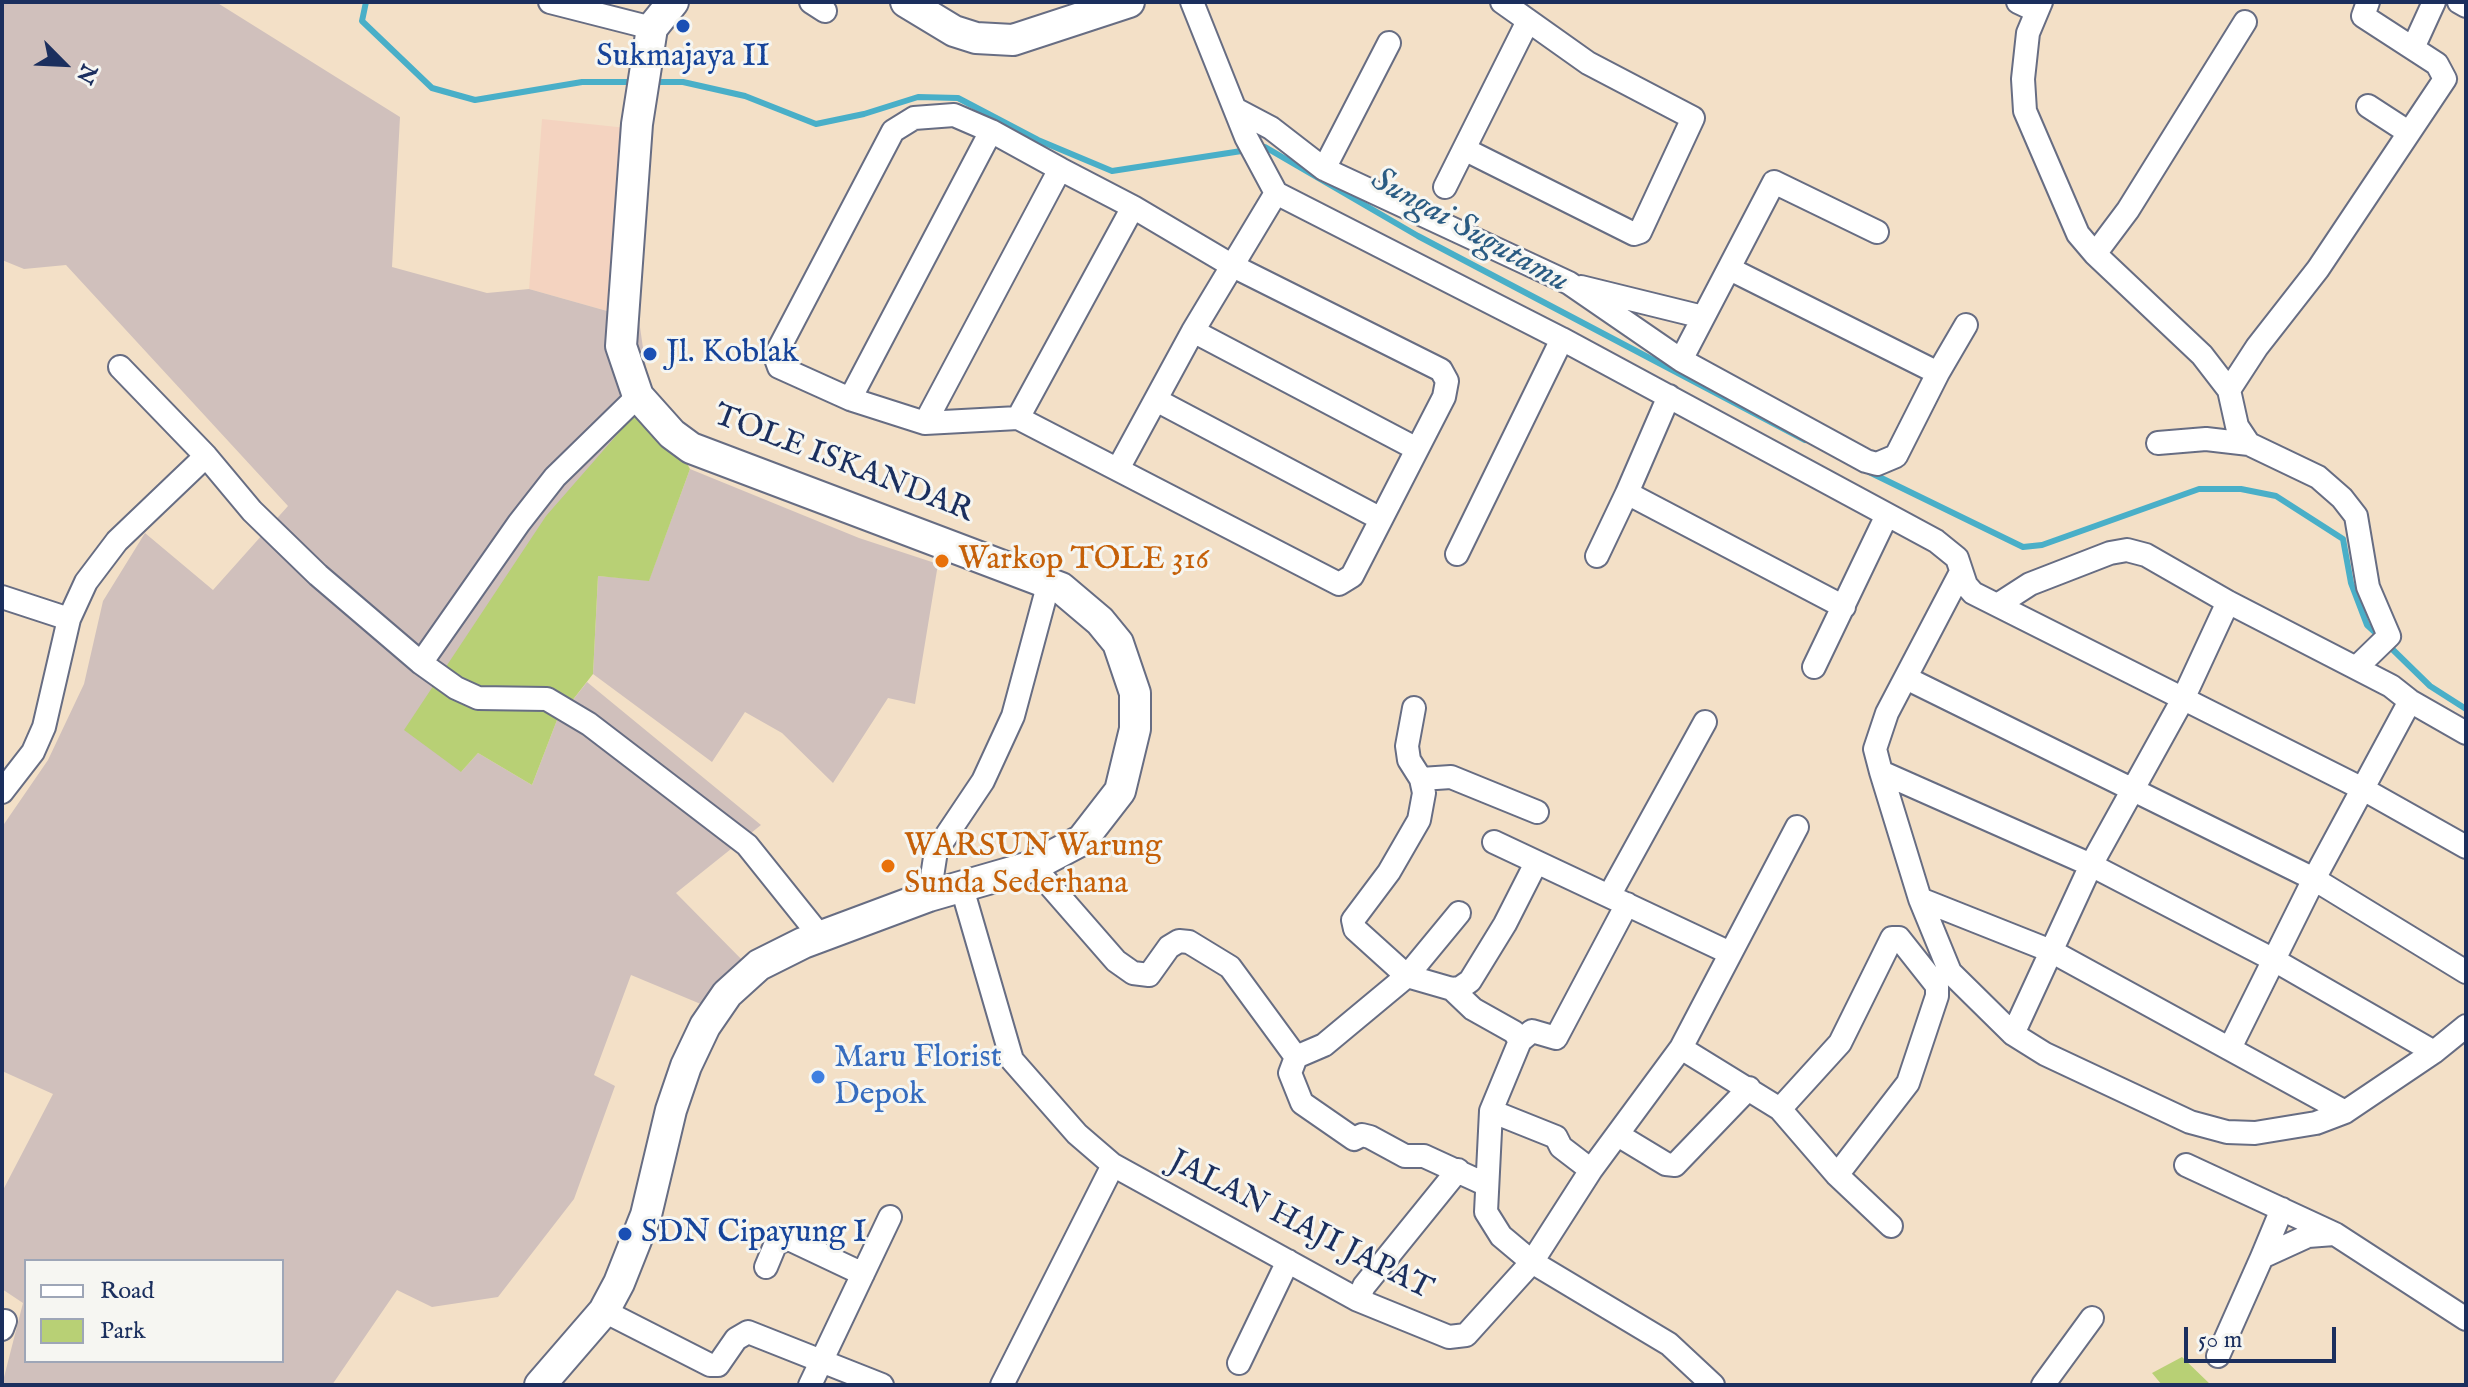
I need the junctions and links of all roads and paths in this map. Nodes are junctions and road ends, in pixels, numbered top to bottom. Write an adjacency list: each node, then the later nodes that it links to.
1 (550, 2): 14 (street)
2 (673, 2): 14 (main road)
3 (906, 2): 4 (main road)
4 (1129, 2)
5 (1192, 2): 18 (street)
6 (1502, 2): 13 (street)
7 (2368, 2): 16 (street)
8 (2434, 2): 16 (street)
9 (2459, 2): 11 (street)
10 (2032, 5): 28 (street)
11 (2466, 6)
12 (2245, 22): 28 (street)
13 (1527, 23): 21 (street); 21 (street)
14 (652, 28): 40 (main road, TOLE ISKANDAR)
15 (1389, 43): 23 (street)
16 (2413, 48): 20 (street)
17 (2368, 106): 20 (street)
18 (1235, 109): 23 (street); 25 (street)
19 (991, 131): 22 (street); 42 (street); 42 (street)
20 (2408, 132): 39 (street)
21 (1464, 149): 24 (street)
22 (1060, 169): 26 (street); 45 (street)
23 (1324, 169): 31 (street)
24 (1445, 187)
25 (1272, 188): 29 (street); 35 (street)
26 (1133, 207): 29 (street); 44 (street)
27 (1877, 232): 30 (street)
28 (2095, 254): 39 (street)
29 (1231, 265): 34 (street); 48 (street)
30 (1730, 269): 32 (street); 38 (street)
31 (1569, 283): 32 (street); 36 (street)
32 (1703, 317): 36 (street)
33 (1966, 325): 38 (street)
34 (1193, 331): 43 (street); 48 (street)
35 (1562, 339): 41 (street); 54 (street)
36 (1681, 360): 38 (street)
37 (120, 367): 49 (street)
38 (1938, 373)
39 (2229, 390): 47 (street)
40 (638, 396): 57 (main road, TOLE ISKANDAR); 63 (street)
41 (1669, 396): 51 (street); 52 (street)
42 (850, 399): 45 (street)
43 (1158, 401): 50 (street); 53 (street)
44 (1018, 418): 45 (street); 50 (street)
45 (925, 423)
46 (2158, 443): 47 (street)
47 (2249, 444): 64 (street)
48 (1415, 448): 53 (street)
49 (206, 456): 62 (street); 63 (street)
50 (1119, 467): 53 (street)
51 (1627, 493): 55 (street); 61 (street)
52 (1887, 515): 56 (street); 61 (street)
53 (1381, 519)
54 (1457, 554)
55 (1597, 556)
56 (1961, 572): 60 (street); 66 (street)
57 (1049, 582): 83 (main road, TOLE ISKANDAR); 86 (street)
58 (2, 597): 62 (street)
59 (2228, 602): 60 (street); 64 (street); 67 (street)
60 (1999, 604): 67 (street)
61 (1844, 607): 65 (street)
62 (69, 619): 76 (street)
63 (421, 663): 90 (street)
64 (2359, 663): 68 (street)
65 (1814, 667)
66 (1906, 678): 72 (street); 75 (street)
67 (2183, 699): 74 (street); 75 (street)
68 (2410, 701): 71 (street); 74 (street)
69 (1414, 708): 73 (street)
70 (1705, 722): 88 (street)
71 (2466, 733)
72 (1881, 772): 82 (street); 87 (street)
73 (1421, 779): 77 (street); 95 (street)
74 (2363, 789): 80 (street); 84 (street)
75 (2135, 791): 82 (street); 84 (street)
76 (2, 792)
77 (1537, 812)
78 (1797, 827): 92 (street)
79 (1494, 842): 81 (street)
80 (2466, 847)
81 (1536, 863): 88 (street); 96 (street)
82 (2091, 865): 91 (street); 93 (street)
83 (1033, 866): 85 (main road, TOLE ISKANDAR); 103 (street)
84 (2314, 879): 93 (street); 94 (street)
85 (962, 888): 86 (main road, TOLE ISKANDAR); 109 (street, JALAN HAJI JAPAT)
86 (929, 896): 90 (main road, TOLE ISKANDAR)
87 (1920, 899): 91 (street); 98 (street)
88 (1618, 900): 92 (street); 99 (street)
89 (1459, 913): 95 (street)
90 (820, 936): 125 (main road, TOLE ISKANDAR)
91 (2051, 951): 98 (street); 101 (street)
92 (1730, 953): 100 (street)
93 (2274, 960): 101 (street); 102 (street)
94 (2466, 972)
95 (1407, 976): 96 (street); 103 (street)
96 (1452, 989): 99 (street)
97 (2466, 1026): 102 (street)
98 (2013, 1034): 107 (street)
99 (1520, 1041): 106 (street)
100 (1681, 1048): 104 (street); 108 (street)
101 (2230, 1048): 107 (street)
102 (2434, 1052): 107 (street)
103 (1296, 1057): 111 (street)
104 (1749, 1088): 105 (street); 108 (street)
105 (1780, 1109): 113 (street); 113 (street)
106 (1491, 1111): 112 (street); 114 (street)
107 (2345, 1112)
108 (1618, 1135): 112 (street)
109 (1113, 1165): 120 (street, JALAN HAJI JAPAT); 134 (street)
110 (2186, 1165): 115 (street)
111 (1458, 1170): 114 (street); 124 (street)
112 (1591, 1170): 121 (street)
113 (1837, 1175): 117 (street)
114 (1485, 1184): 121 (street)
115 (2282, 1209): 118 (street); 119 (street)
116 (890, 1217): 123 (street)
117 (1891, 1226)
118 (2335, 1234): 119 (street); 127 (street)
119 (2262, 1257): 128 (street)
120 (1288, 1261): 124 (street, JALAN HAJI JAPAT); 130 (street)
121 (1532, 1262): 124 (street, JALAN HAJI JAPAT); 135 (street)
122 (766, 1267): 123 (street)
123 (863, 1274): 129 (street)
124 (1358, 1300)
125 (604, 1311): 129 (street); 131 (main road, TOLE ISKANDAR)
126 (2092, 1318): 136 (street)
127 (2466, 1319)
128 (2218, 1356)
129 (824, 1360): 132 (street); 133 (street)
130 (1239, 1363)
131 (540, 1385)
132 (810, 1385)
133 (882, 1385)
134 (1002, 1385)
135 (1713, 1385)
136 (2043, 1385)

